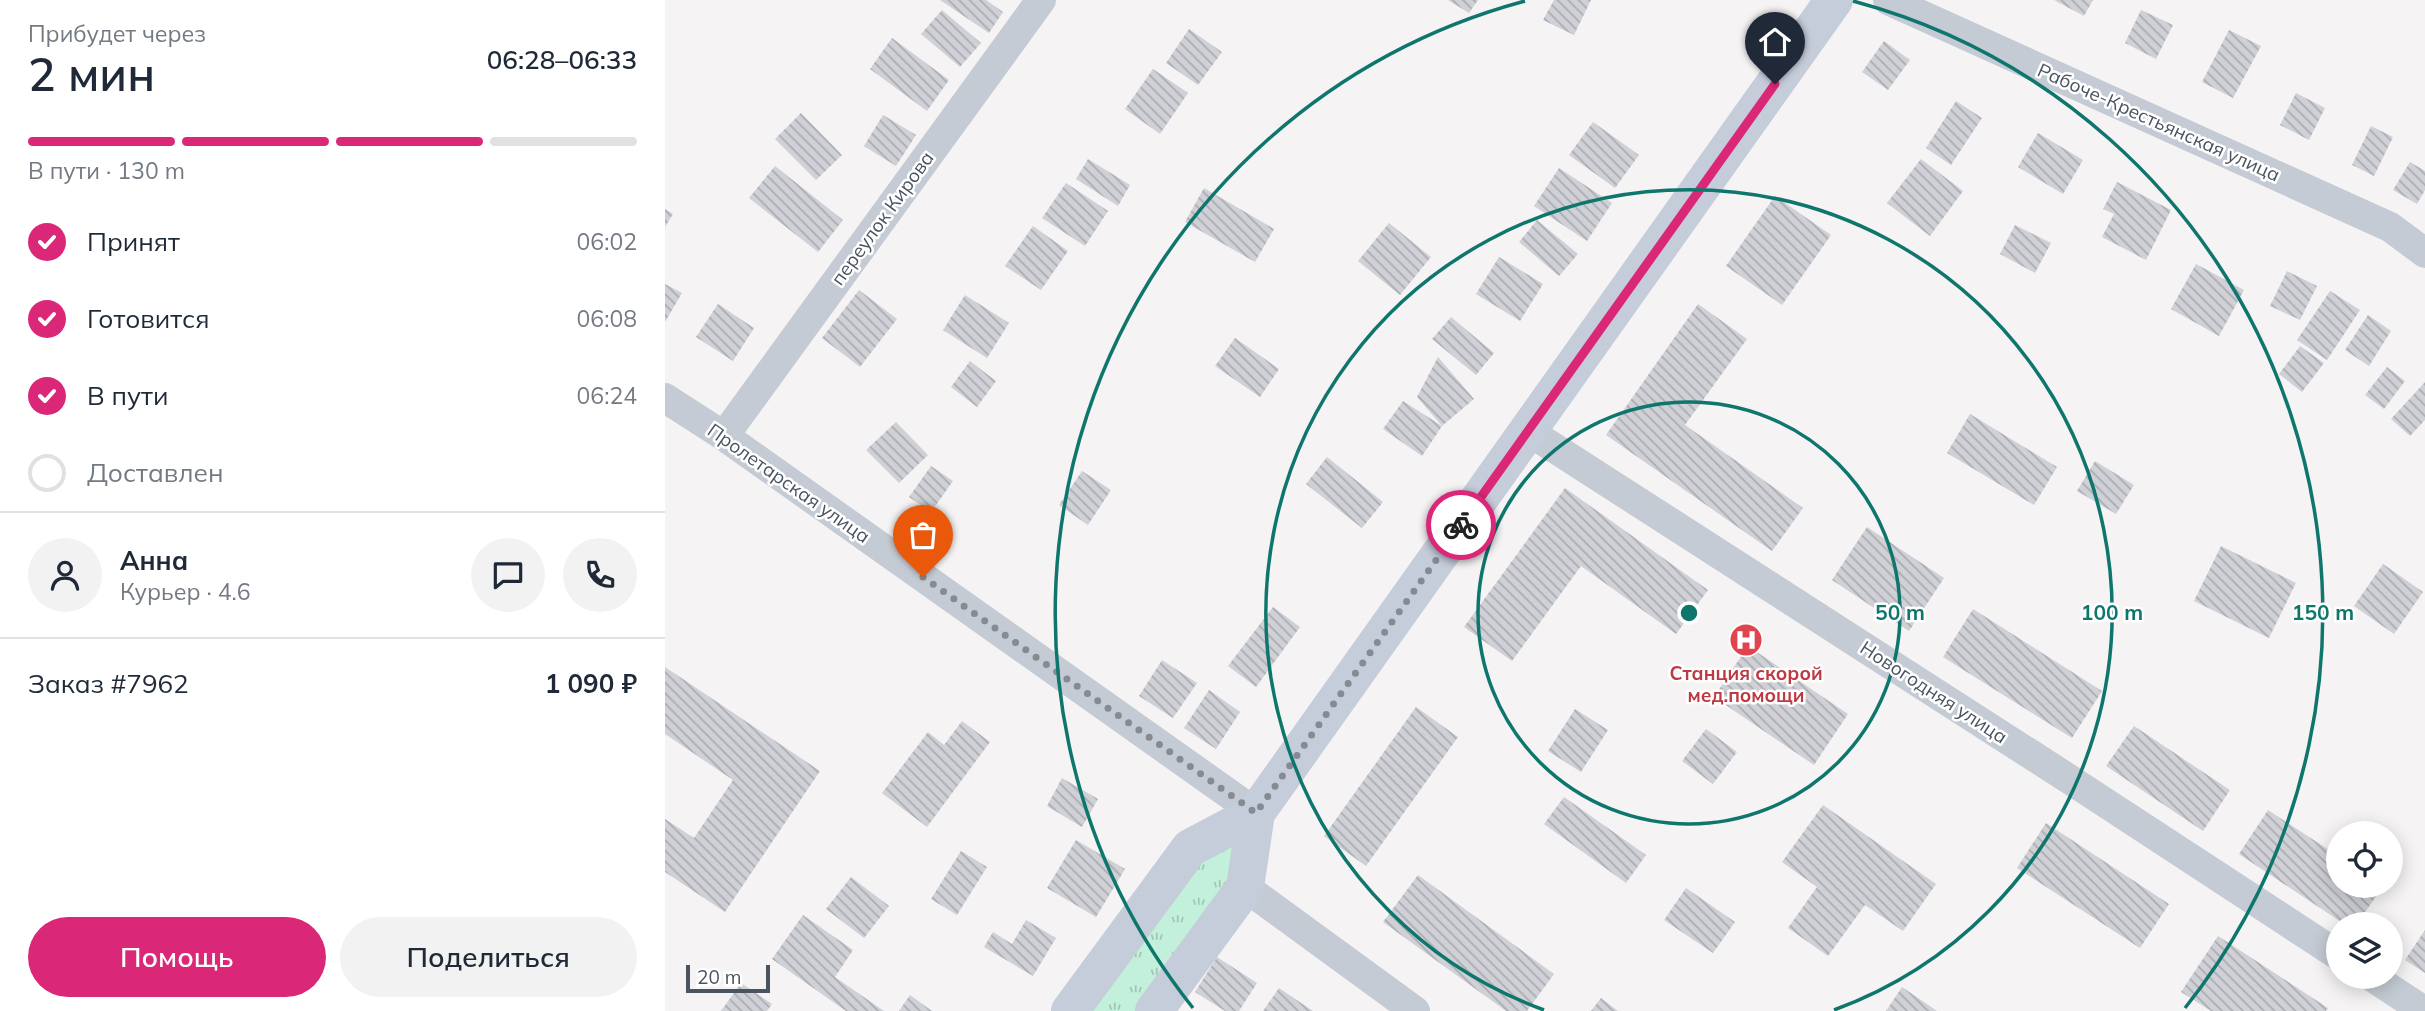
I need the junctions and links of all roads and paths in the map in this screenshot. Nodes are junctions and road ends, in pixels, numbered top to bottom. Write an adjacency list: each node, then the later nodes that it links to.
1 (1041, 0): 7 (street, переулок Кирова)
2 (1834, 0): 6 (main road)
3 (1888, 0): 4 (street, Рабоче-Крестьянская улица)
4 (2425, 253)
5 (665, 398): 7 (street, Пролетарская улица)
6 (1528, 431): 8 (main road); 10 (street, Новогодняя улица)
7 (723, 436): 8 (street, Пролетарская улица)
8 (1256, 813): 9 (main road); 12 (main road)
9 (1245, 887): 13 (main road); 14 (street)
10 (2326, 947)
11 (2391, 989): 15 (street)
12 (1070, 1011)
13 (1154, 1011)
14 (1415, 1011)
15 (2424, 1011)

